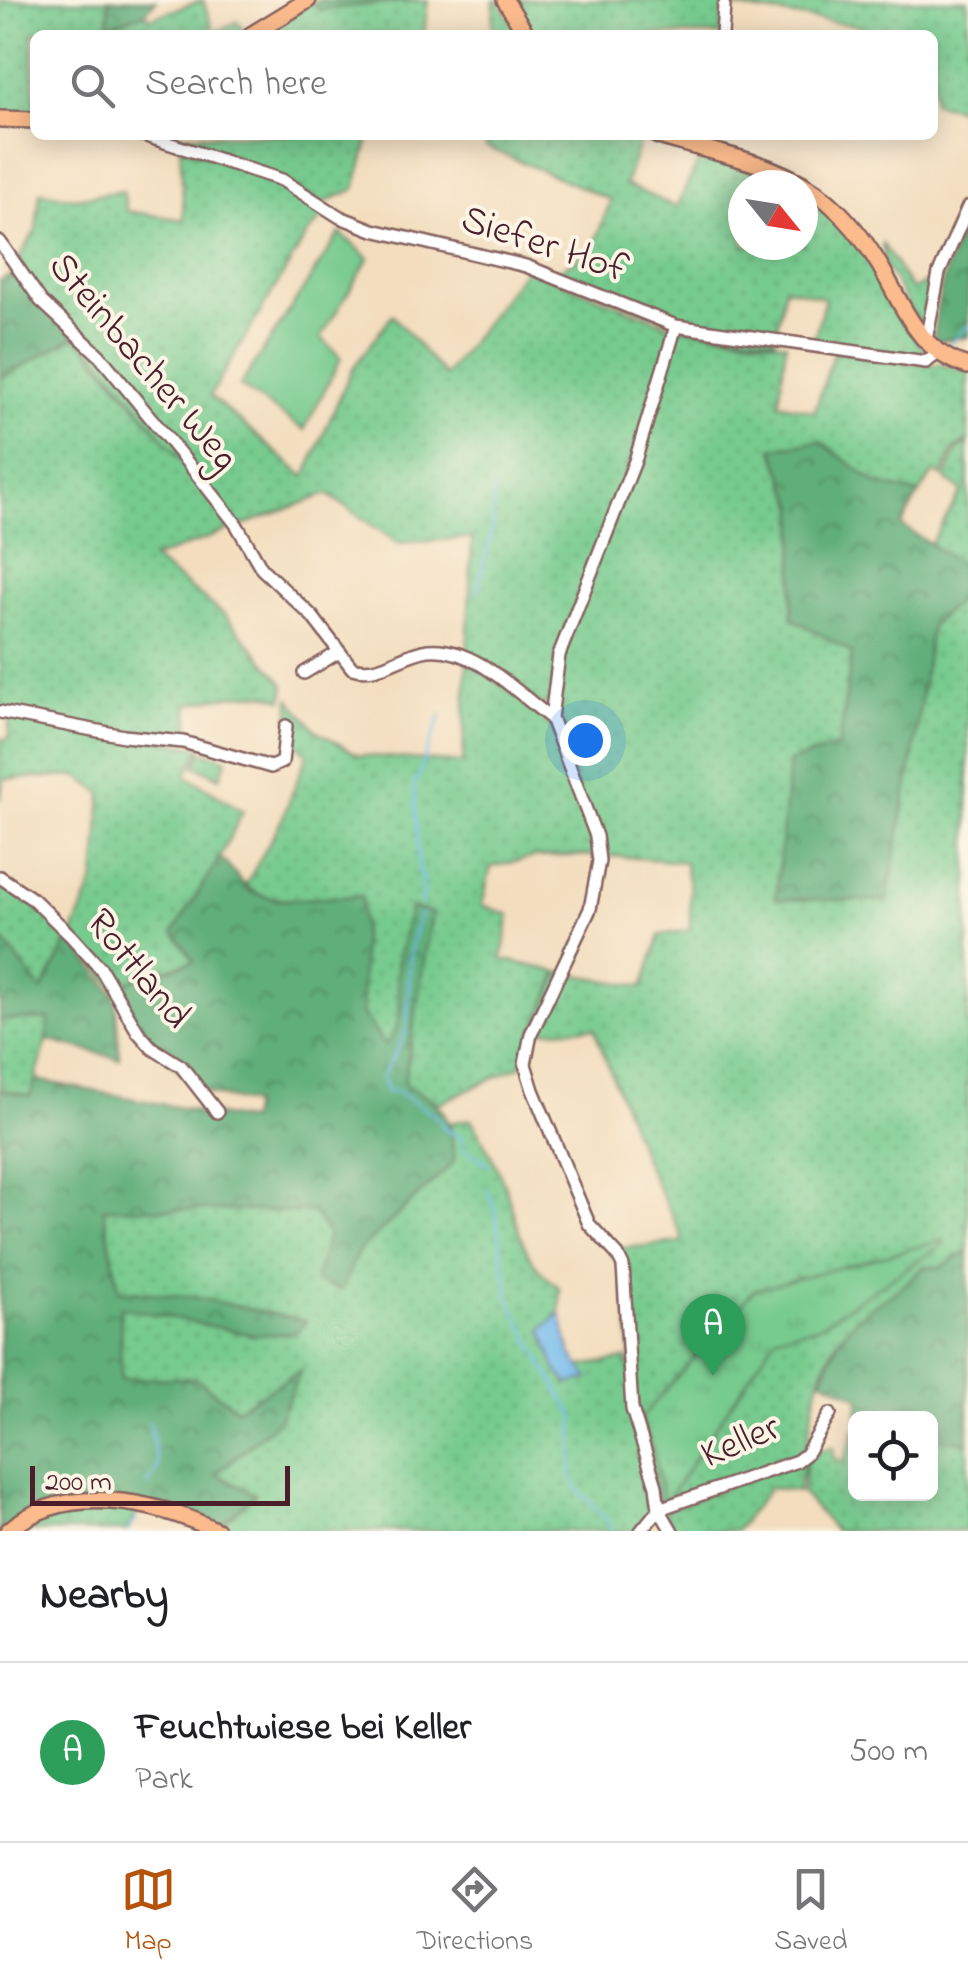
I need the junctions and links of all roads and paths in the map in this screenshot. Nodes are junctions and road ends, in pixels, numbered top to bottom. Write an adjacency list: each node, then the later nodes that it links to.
1 (308, 0): 4 (main road)
2 (504, 0): 5 (main road)
3 (724, 6): 6 (street)
4 (258, 30)
5 (525, 30)
6 (722, 30)
7 (0, 119): 8 (main road)
8 (30, 120)
9 (158, 140): 13 (street, Siefer Hof)
10 (704, 142): 14 (main road)
11 (968, 207): 14 (street)
12 (0, 242): 17 (street, Steinbacher Weg)
13 (676, 326): 15 (street, Siefer Hof); 20 (street)
14 (922, 339): 15 (main road)
15 (938, 353): 16 (main road)
16 (968, 366)
17 (340, 652): 18 (street); 20 (street)
18 (304, 673)
19 (0, 712): 21 (street)
20 (550, 718): 25 (street)
21 (286, 726)
22 (0, 877): 23 (street, Rottland)
23 (216, 1112)
24 (830, 1414): 25 (street, Keller)
25 (659, 1509): 28 (street, Keller); 29 (street)
26 (8, 1531): 27 (main road)
27 (216, 1531)
28 (640, 1531)
29 (672, 1531)

